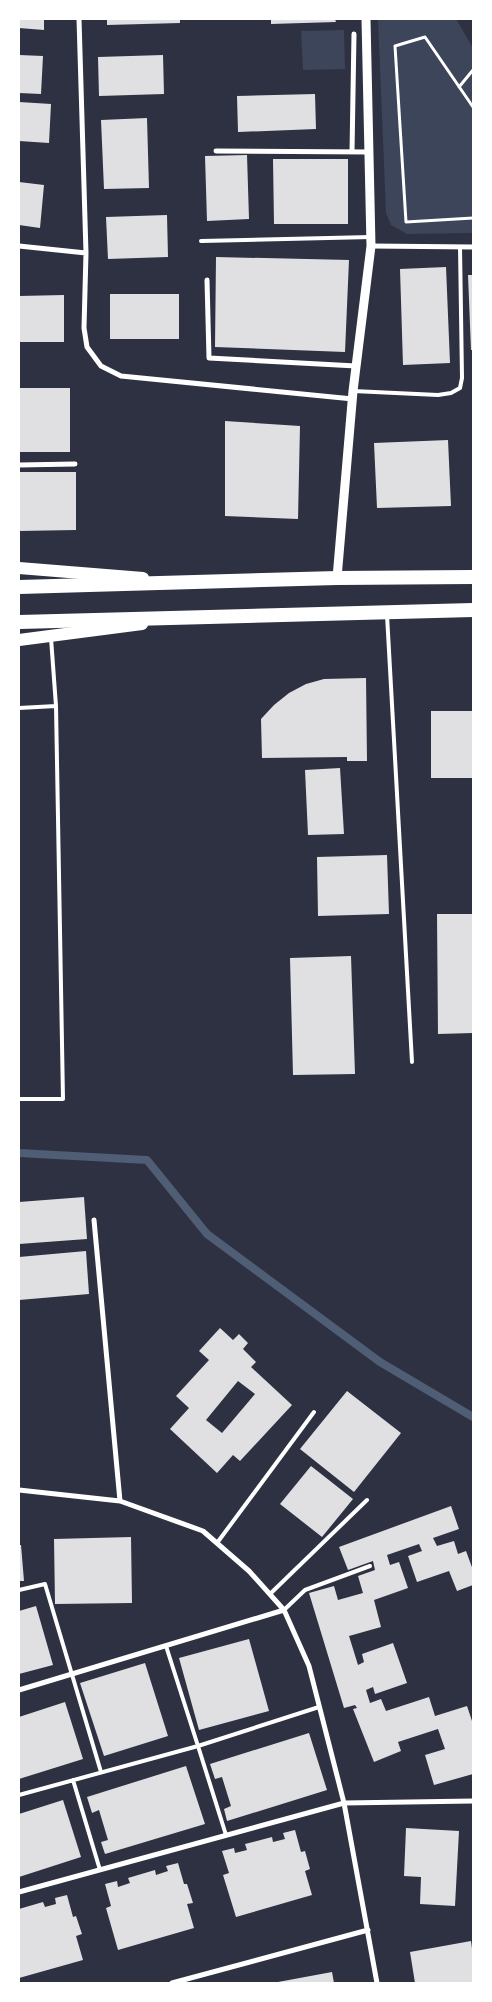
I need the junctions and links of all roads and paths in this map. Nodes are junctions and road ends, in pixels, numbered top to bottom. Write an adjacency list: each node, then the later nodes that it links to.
1 (79, 19): 17 (street)
2 (366, 19): 9 (street)
3 (354, 34): 8 (street)
4 (473, 70): 5 (path)
5 (459, 87): 6 (path); 10 (path)
6 (473, 107)
7 (216, 151): 8 (street)
8 (352, 152): 9 (street)
9 (369, 152): 11 (street)
10 (473, 218)
11 (371, 236): 12 (lane); 14 (street)
12 (201, 241)
13 (19, 246): 17 (street)
14 (371, 246): 15 (street); 19 (street)
15 (460, 247): 16 (street); 20 (lane)
16 (473, 247)
17 (86, 253): 20 (street)
18 (207, 280): 19 (street)
19 (356, 366): 20 (street)
20 (353, 395): 25 (street)
21 (75, 464): 22 (street)
22 (19, 466)
23 (19, 568): 26 (main road)
24 (473, 577): 25 (highway)
25 (337, 578): 26 (highway)
26 (193, 583): 27 (highway)
27 (19, 587)
28 (473, 610): 29 (highway)
29 (387, 613): 30 (highway); 36 (lane)
30 (194, 617): 31 (highway); 32 (main road)
31 (19, 622)
32 (51, 636): 33 (main road); 34 (lane)
33 (19, 640)
34 (56, 706): 35 (lane); 37 (lane)
35 (19, 708)
36 (412, 1062)
37 (19, 1099)
38 (94, 1220): 42 (street)
39 (314, 1412): 43 (lane)
40 (19, 1490): 42 (street)
41 (366, 1500): 46 (lane)
42 (120, 1501): 43 (street)
43 (216, 1543): 46 (street)
44 (370, 1566): 47 (lane)
45 (19, 1590): 49 (lane)
46 (270, 1594): 47 (street)
47 (284, 1610): 48 (street); 51 (street)
48 (166, 1646): 49 (street); 52 (lane)
49 (73, 1674): 50 (street); 53 (lane)
50 (19, 1690)
51 (319, 1707): 52 (lane); 57 (street)
52 (198, 1746): 53 (lane); 58 (lane)
53 (101, 1772): 54 (lane)
54 (73, 1780): 55 (lane); 59 (lane)
55 (19, 1795)
56 (473, 1801): 57 (street)
57 (344, 1803): 58 (street); 61 (street)
58 (226, 1835): 59 (street)
59 (100, 1870): 60 (street)
60 (19, 1892)
61 (368, 1930): 62 (street); 63 (street)
62 (172, 1983)
63 (378, 1983)

